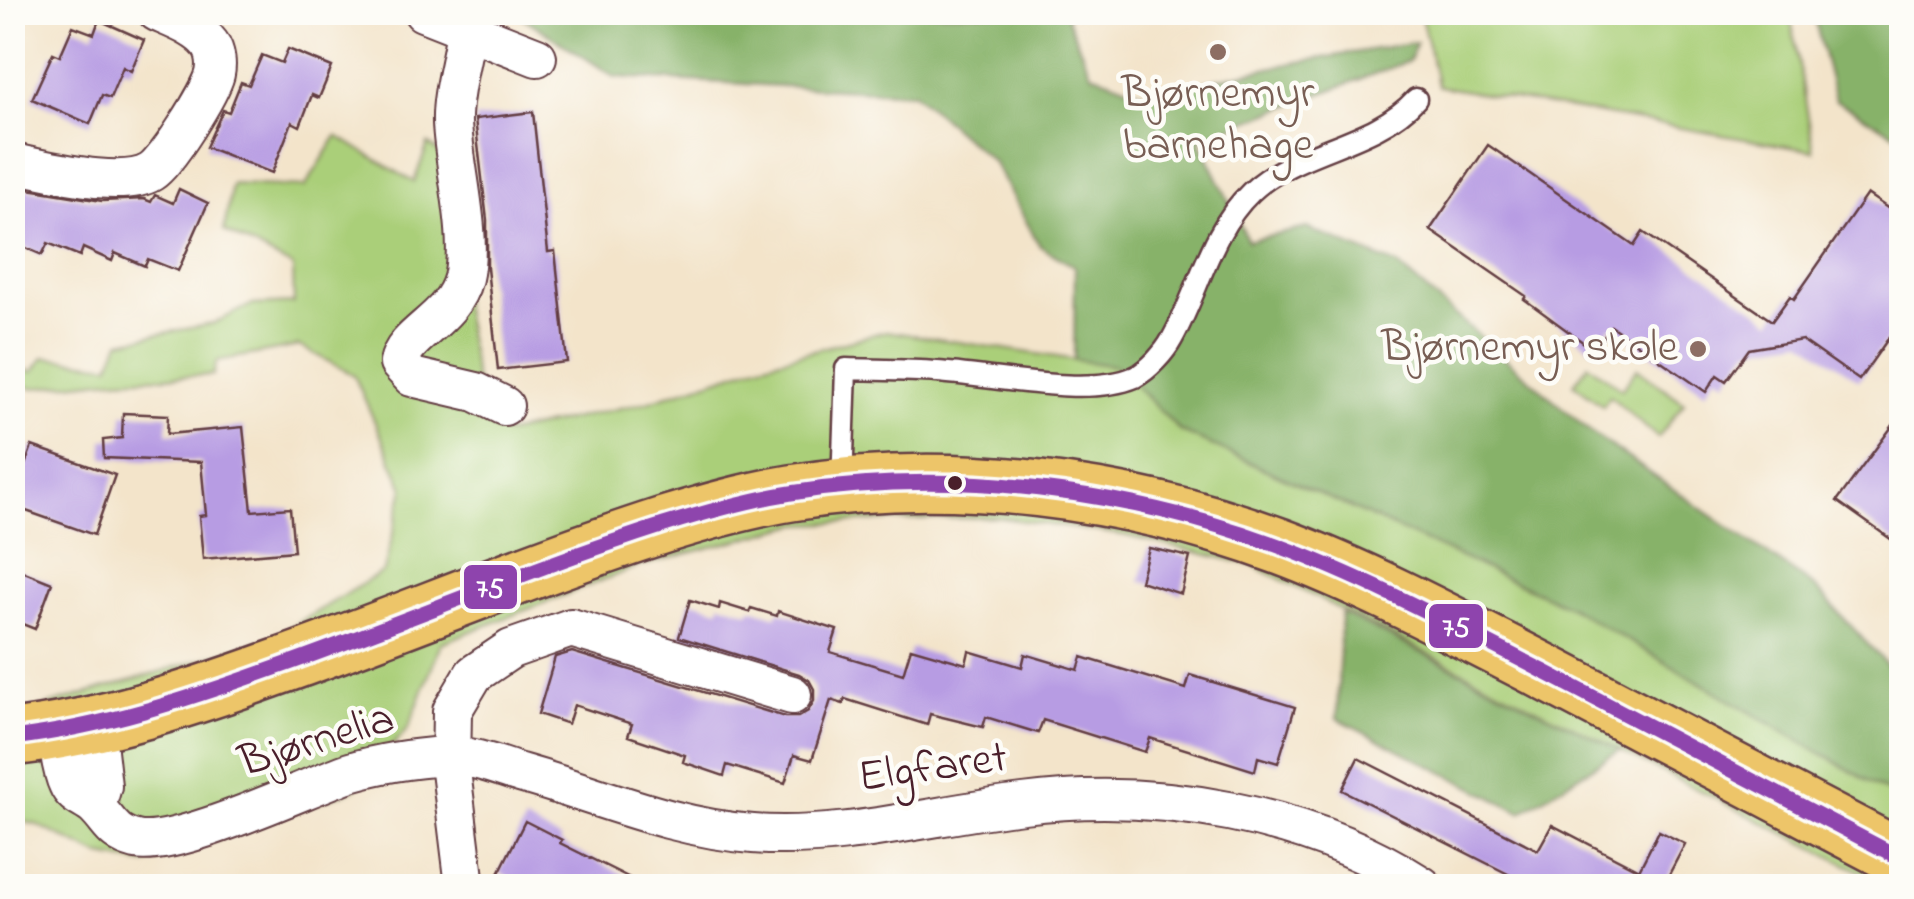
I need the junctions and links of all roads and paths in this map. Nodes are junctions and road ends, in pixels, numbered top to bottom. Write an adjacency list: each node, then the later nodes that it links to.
1 (157, 12): 6 (street)
2 (424, 12): 3 (street)
3 (466, 30): 4 (street); 7 (street)
4 (538, 57)
5 (1416, 99): 8 (lane)
6 (12, 163)
7 (504, 406)
8 (842, 487): 10 (main road); 12 (main road)
9 (792, 695): 11 (street)
10 (55, 732): 11 (street, Bjørnelia)
11 (452, 756): 13 (street, Bjørnelia); 14 (street, Elgfaret)
12 (1902, 858)
13 (465, 886)
14 (1422, 886)

